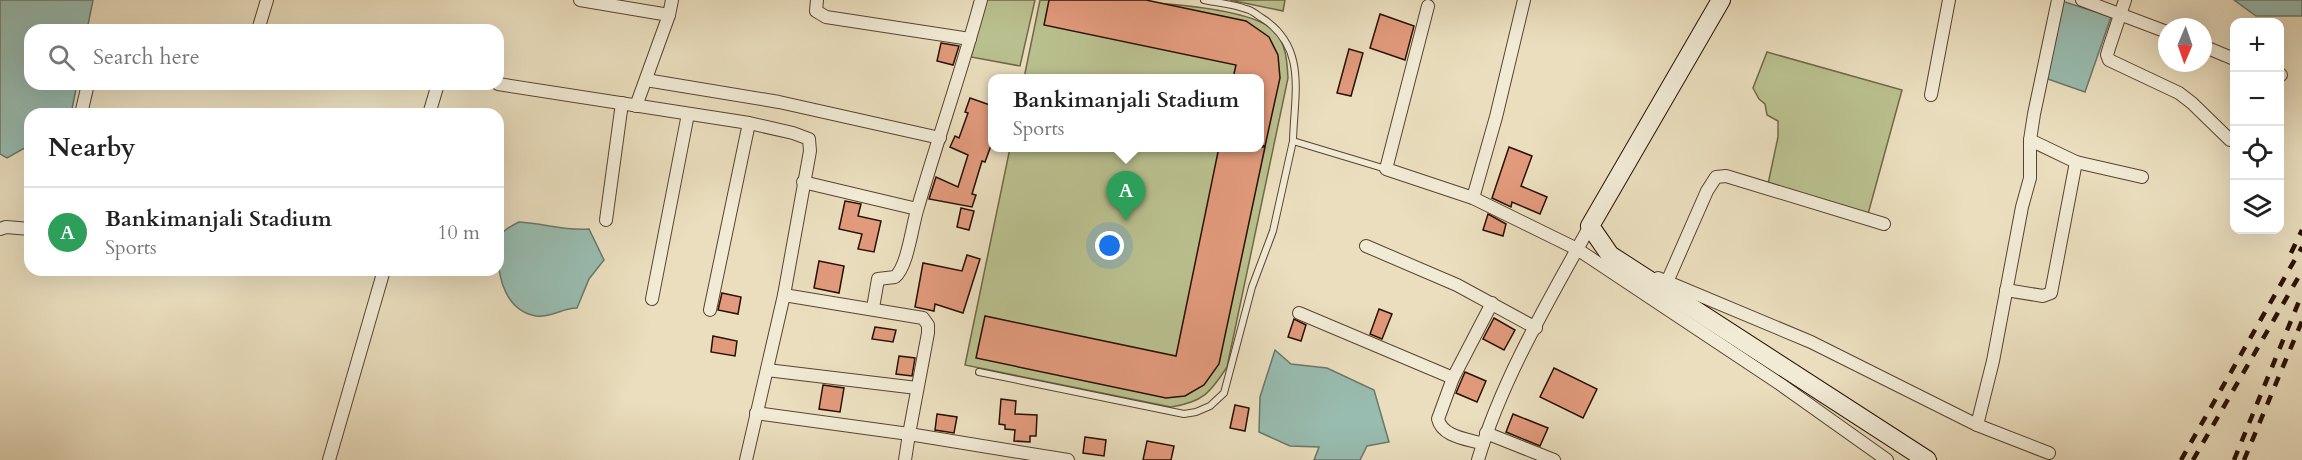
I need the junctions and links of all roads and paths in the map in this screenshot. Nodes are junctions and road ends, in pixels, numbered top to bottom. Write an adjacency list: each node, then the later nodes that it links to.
1 (267, 0): 16 (street)
2 (580, 0): 15 (street)
3 (672, 0): 15 (street)
4 (817, 0): 18 (street)
5 (981, 0): 18 (street)
6 (1204, 0): 35 (lane)
7 (1524, 0): 40 (street)
8 (1721, 0): 44 (main road)
9 (1949, 0): 25 (street)
10 (2058, 0): 33 (street)
11 (2082, 0): 14 (street)
12 (2125, 0): 14 (street)
13 (1428, 6): 37 (street)
14 (2119, 12): 17 (street); 34 (street)
15 (669, 15): 21 (street)
16 (260, 24)
17 (2158, 28)
18 (970, 39): 32 (street)
19 (2212, 50): 20 (street)
20 (2230, 57)
21 (646, 80): 27 (street); 32 (street)
22 (504, 85): 26 (street)
23 (87, 90): 28 (street)
24 (436, 90): 29 (street)
25 (1930, 95)
26 (622, 103): 27 (street); 42 (street)
27 (636, 106): 30 (street)
28 (82, 108)
29 (431, 108)
30 (688, 114): 31 (street); 54 (street)
31 (749, 123): 39 (street); 57 (street)
32 (940, 138): 41 (street)
33 (2030, 140): 36 (street); 52 (street)
34 (2230, 140)
35 (1293, 141): 37 (lane); 61 (lane)
36 (2076, 162): 38 (street); 52 (street)
37 (1386, 169): 40 (street)
38 (2142, 177)
39 (803, 182): 41 (street); 53 (street)
40 (1473, 198): 48 (street)
41 (917, 209): 56 (street)
42 (606, 220)
43 (1884, 224): 51 (street)
44 (1590, 226): 48 (street); 49 (main road)
45 (0, 229): 46 (street)
46 (24, 229)
47 (1366, 246): 55 (street)
48 (1577, 249): 59 (street); 76 (street)
49 (1621, 263): 51 (street); 69 (main road)
50 (382, 276): 70 (street)
51 (1667, 282): 65 (street)
52 (2006, 290): 65 (street)
53 (784, 295): 56 (street); 60 (street)
54 (652, 299)
55 (1492, 303): 59 (street); 62 (street)
56 (873, 308): 63 (street)
57 (710, 310)
58 (1299, 313): 62 (street)
59 (1536, 328): 67 (street)
60 (766, 370): 63 (street); 64 (street)
61 (979, 372)
62 (1453, 378): 67 (street)
63 (917, 388): 66 (street)
64 (756, 413): 66 (street); 71 (street)
65 (1977, 425): 68 (street)
66 (909, 434): 72 (street); 73 (street)
67 (1485, 439): 74 (street); 75 (street)
68 (2049, 453)
69 (1924, 457)
70 (329, 460)
71 (746, 460)
72 (905, 460)
73 (1068, 460)
74 (1478, 460)
75 (1554, 460)
76 (1887, 460)

